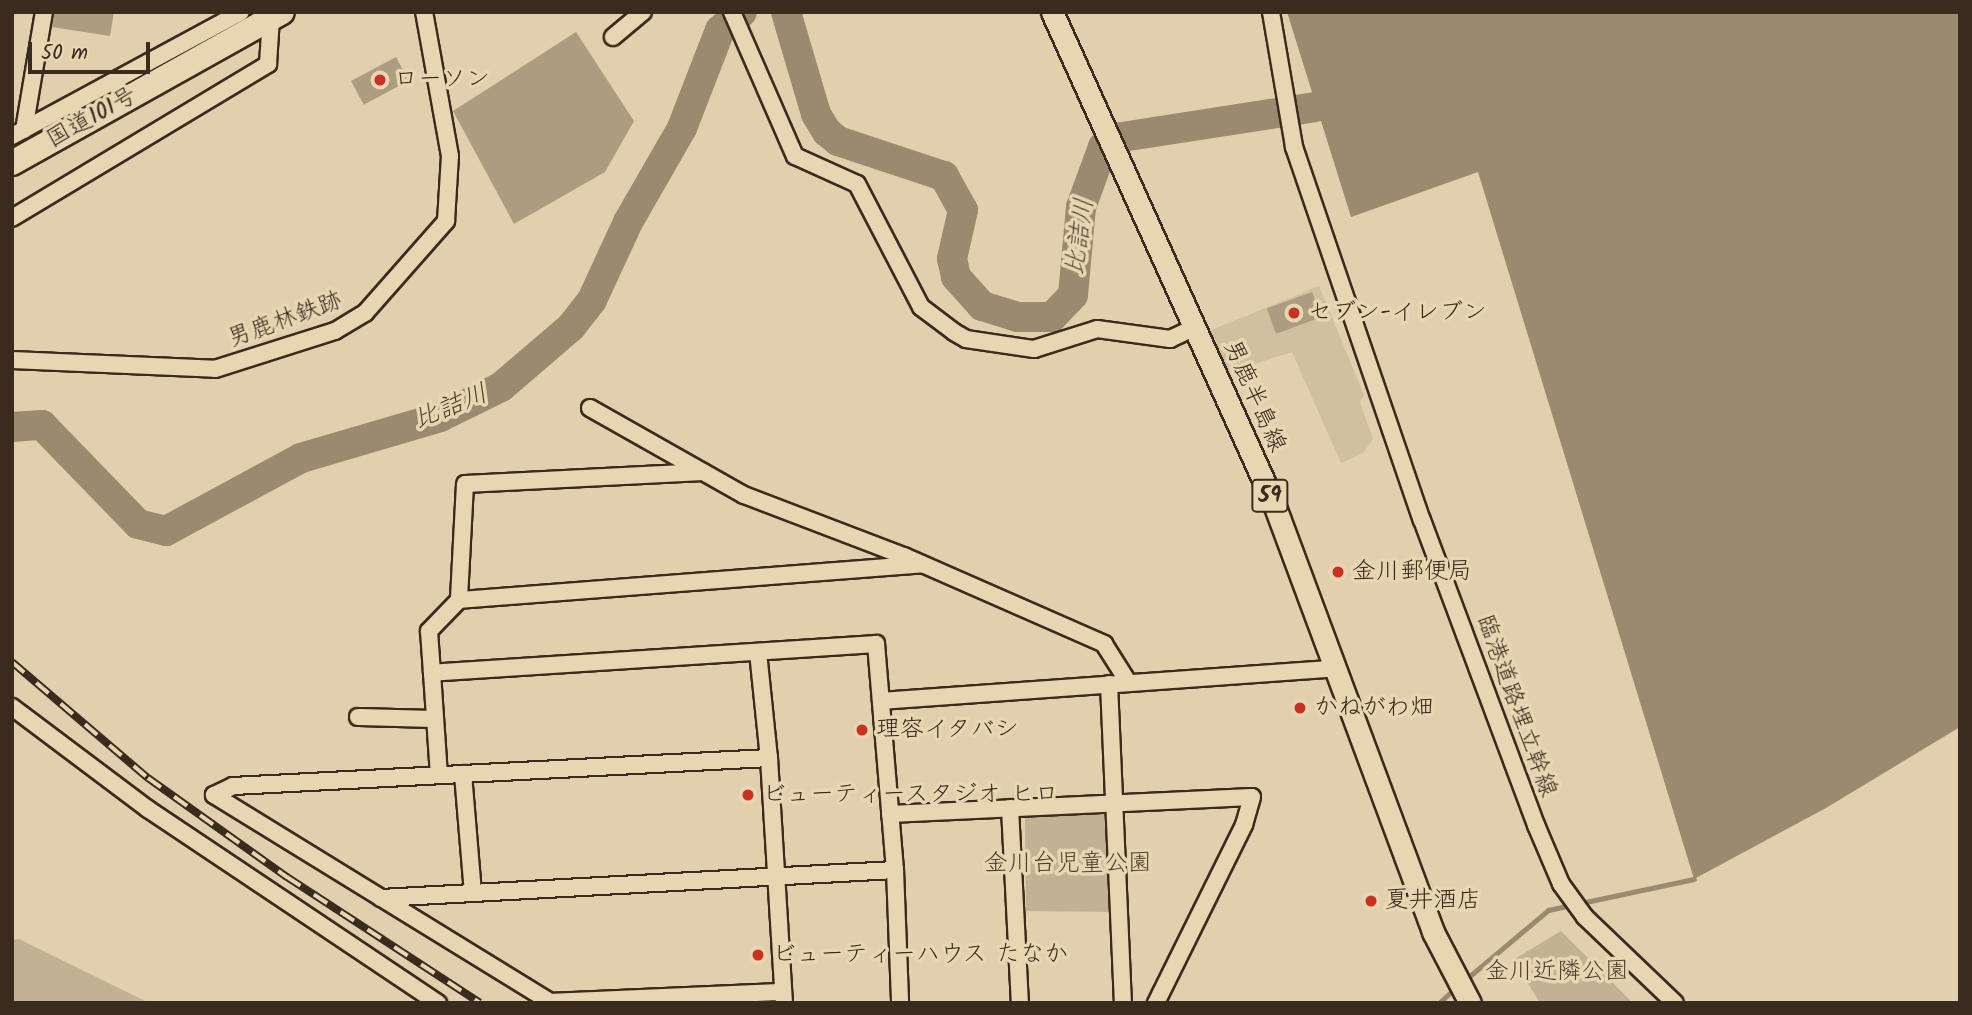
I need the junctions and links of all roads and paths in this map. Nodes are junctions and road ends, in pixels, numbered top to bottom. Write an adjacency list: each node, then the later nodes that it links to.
1 (44, 12): 10 (street)
2 (241, 12): 10 (street)
3 (424, 12): 14 (street, 男鹿林鉄跡)
4 (1052, 12): 13 (main road, 男鹿半島線 / 59)
5 (1271, 12): 46 (street, 臨港道路埋立幹線)
6 (637, 14): 9 (street)
7 (276, 15): 11 (highway, 国道101号); 12 (street)
8 (735, 18): 13 (street)
9 (613, 37)
10 (18, 133)
11 (12, 163)
12 (12, 218)
13 (1194, 328): 20 (main road, 男鹿半島線 / 59)
14 (12, 360)
15 (590, 408): 16 (street)
16 (703, 472): 17 (street); 18 (street)
17 (922, 564): 18 (street); 22 (street)
18 (459, 600): 21 (street)
19 (758, 652): 21 (street); 24 (street); 28 (street)
20 (1332, 670): 22 (street); 38 (main road, 男鹿半島線 / 59)
21 (432, 673): 27 (street)
22 (1128, 682): 23 (street)
23 (1109, 684): 24 (street); 31 (street)
24 (881, 701): 33 (street)
25 (12, 707): 41 (street)
26 (358, 718): 27 (street)
27 (435, 719): 30 (street)
28 (769, 758): 29 (street); 35 (street)
29 (463, 774): 30 (street); 36 (street)
30 (439, 775): 37 (street)
31 (1116, 803): 32 (street); 44 (street); 45 (street)
32 (1010, 808): 33 (street); 43 (street)
33 (890, 814): 34 (street)
34 (895, 870): 35 (street); 42 (street)
35 (776, 874): 36 (street); 39 (street)
36 (474, 892): 37 (street)
37 (381, 898): 40 (street)
38 (1462, 992)
39 (784, 998): 40 (street)
40 (552, 1002)
41 (438, 1003)
42 (900, 1003)
43 (1020, 1003)
44 (1123, 1003)
45 (1156, 1003)
46 (1675, 1003)

